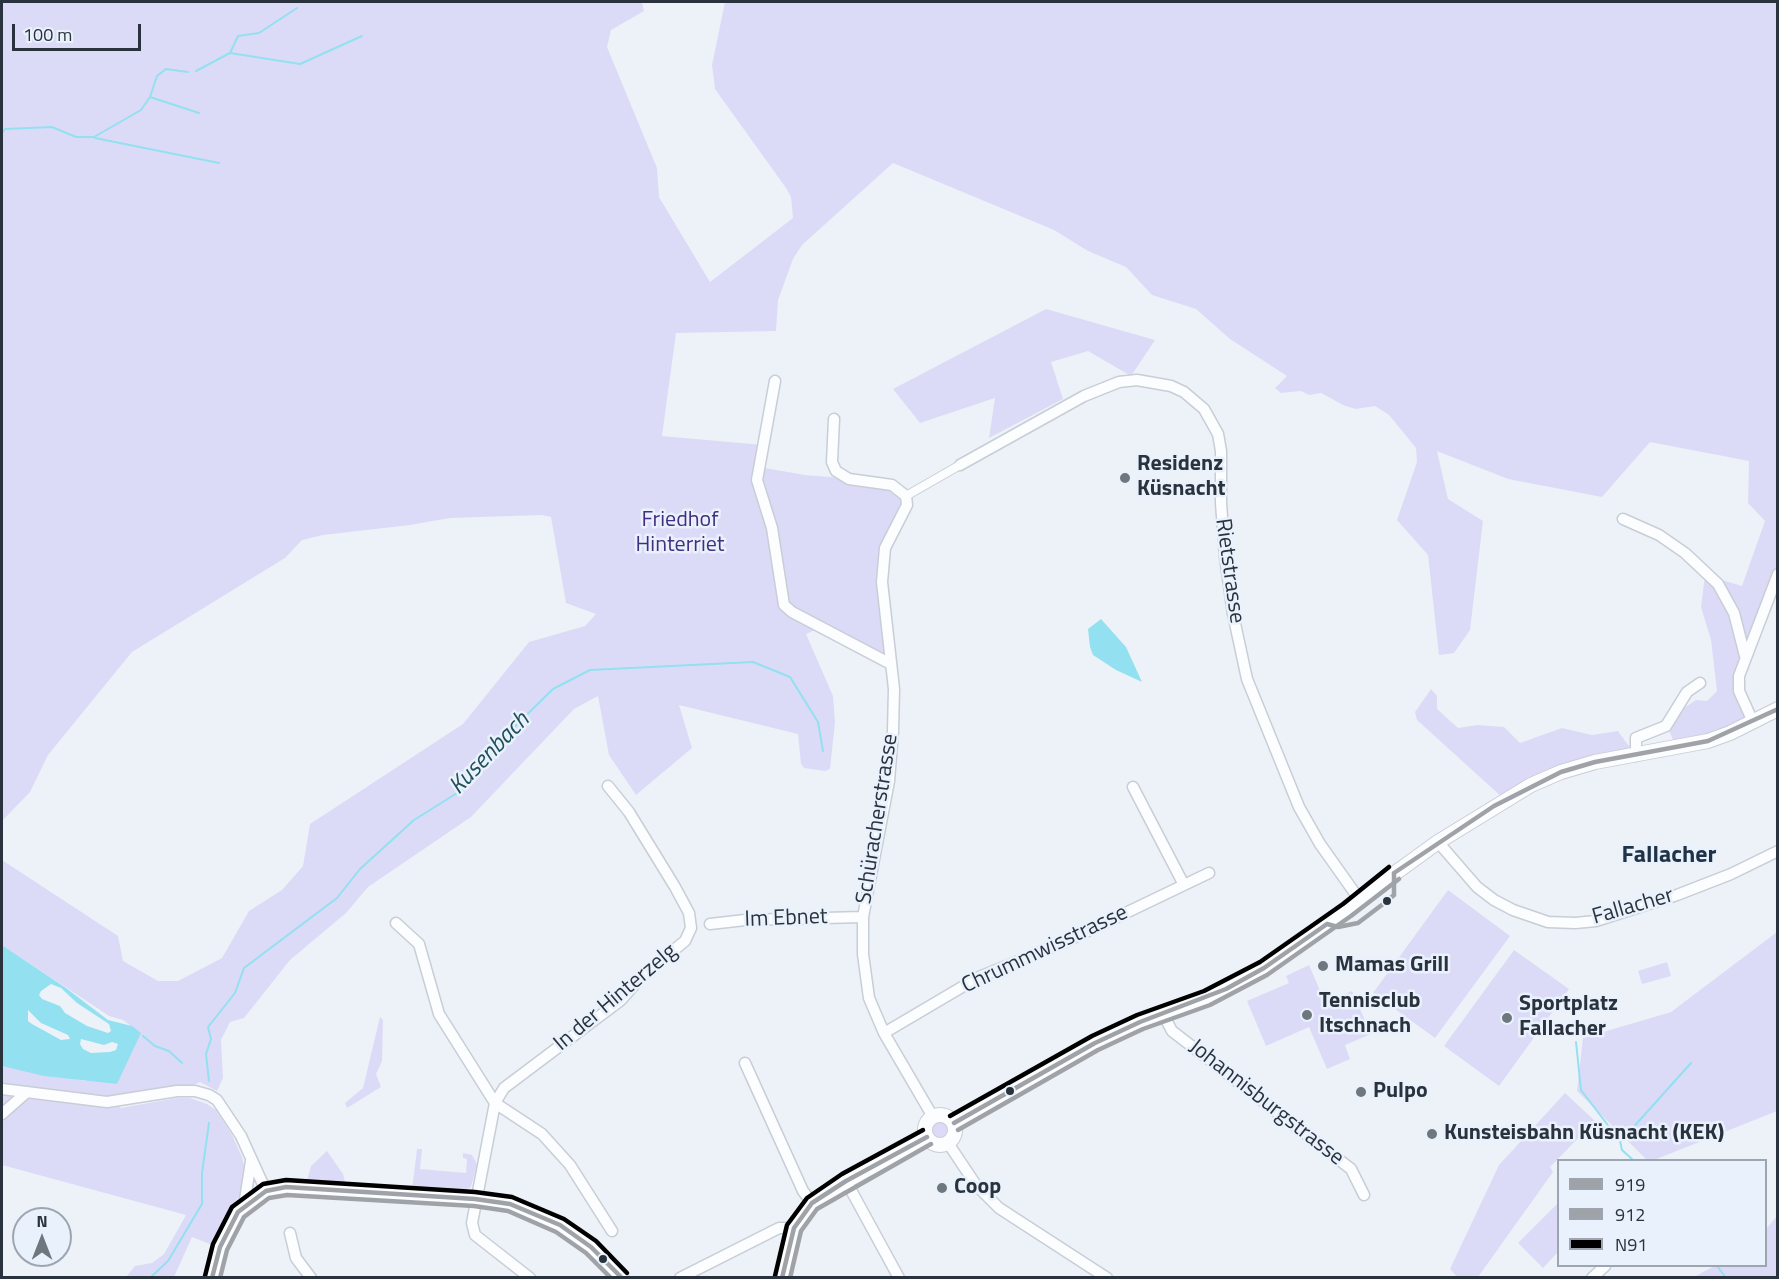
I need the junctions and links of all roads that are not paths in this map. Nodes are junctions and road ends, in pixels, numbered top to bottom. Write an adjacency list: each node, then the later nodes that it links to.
1 (775, 381): 8 (street)
2 (834, 419): 4 (street)
3 (960, 465): 4 (street, Rietstrasse); 19 (street, Rietstrasse)
4 (906, 496): 8 (street, Schüracherstrasse)
5 (1623, 519): 7 (street)
6 (1778, 574): 7 (street)
7 (1745, 656): 11 (street)
8 (889, 663): 20 (street, Schüracherstrasse)
9 (1700, 683): 12 (street)
10 (1778, 709): 11 (main road)
11 (1753, 722): 12 (main road)
12 (1636, 756): 15 (main road)
13 (608, 786): 28 (street, In der Hinterzelg)
14 (1132, 788): 18 (street)
15 (1438, 842): 16 (street, Fallacher); 19 (main road)
16 (1778, 851)
17 (1209, 873): 18 (street, Chrummwisstrasse)
18 (1184, 885): 24 (street, Chrummwisstrasse)
19 (1359, 899): 23 (main road)
20 (863, 917): 22 (street, Im Ebnet); 24 (street, Schüracherstrasse)
21 (396, 923): 28 (street)
22 (710, 924)
23 (1163, 1014): 31 (main road); 37 (street, Johannisburgstrasse)
24 (884, 1033): 30 (street, Schüracherstrasse)
25 (745, 1063): 39 (street)
26 (2, 1089): 27 (street)
27 (27, 1092): 29 (street); 34 (street)
28 (495, 1103): 38 (street); 42 (street)
29 (2, 1114)
30 (933, 1117): 31 (main road); 32 (main road)
31 (954, 1123): 33 (main road)
32 (927, 1137): 33 (main road); 35 (main road)
33 (948, 1143): 52 (street)
34 (251, 1157): 36 (street); 40 (street)
35 (846, 1181): 39 (main road); 51 (street)
36 (266, 1191): 38 (main road); 40 (main road)
37 (1365, 1196)
38 (475, 1199): 47 (street); 48 (main road)
39 (812, 1203): 41 (main road)
40 (244, 1206): 45 (main road)
41 (794, 1228): 49 (street); 50 (main road)
42 (612, 1231)
43 (290, 1233): 46 (street)
44 (1604, 1267): 53 (street)
45 (212, 1278)
46 (311, 1278)
47 (530, 1278)
48 (622, 1278)
49 (680, 1278)
50 (782, 1278)
51 (898, 1278)
52 (1107, 1278)
53 (1592, 1278)

